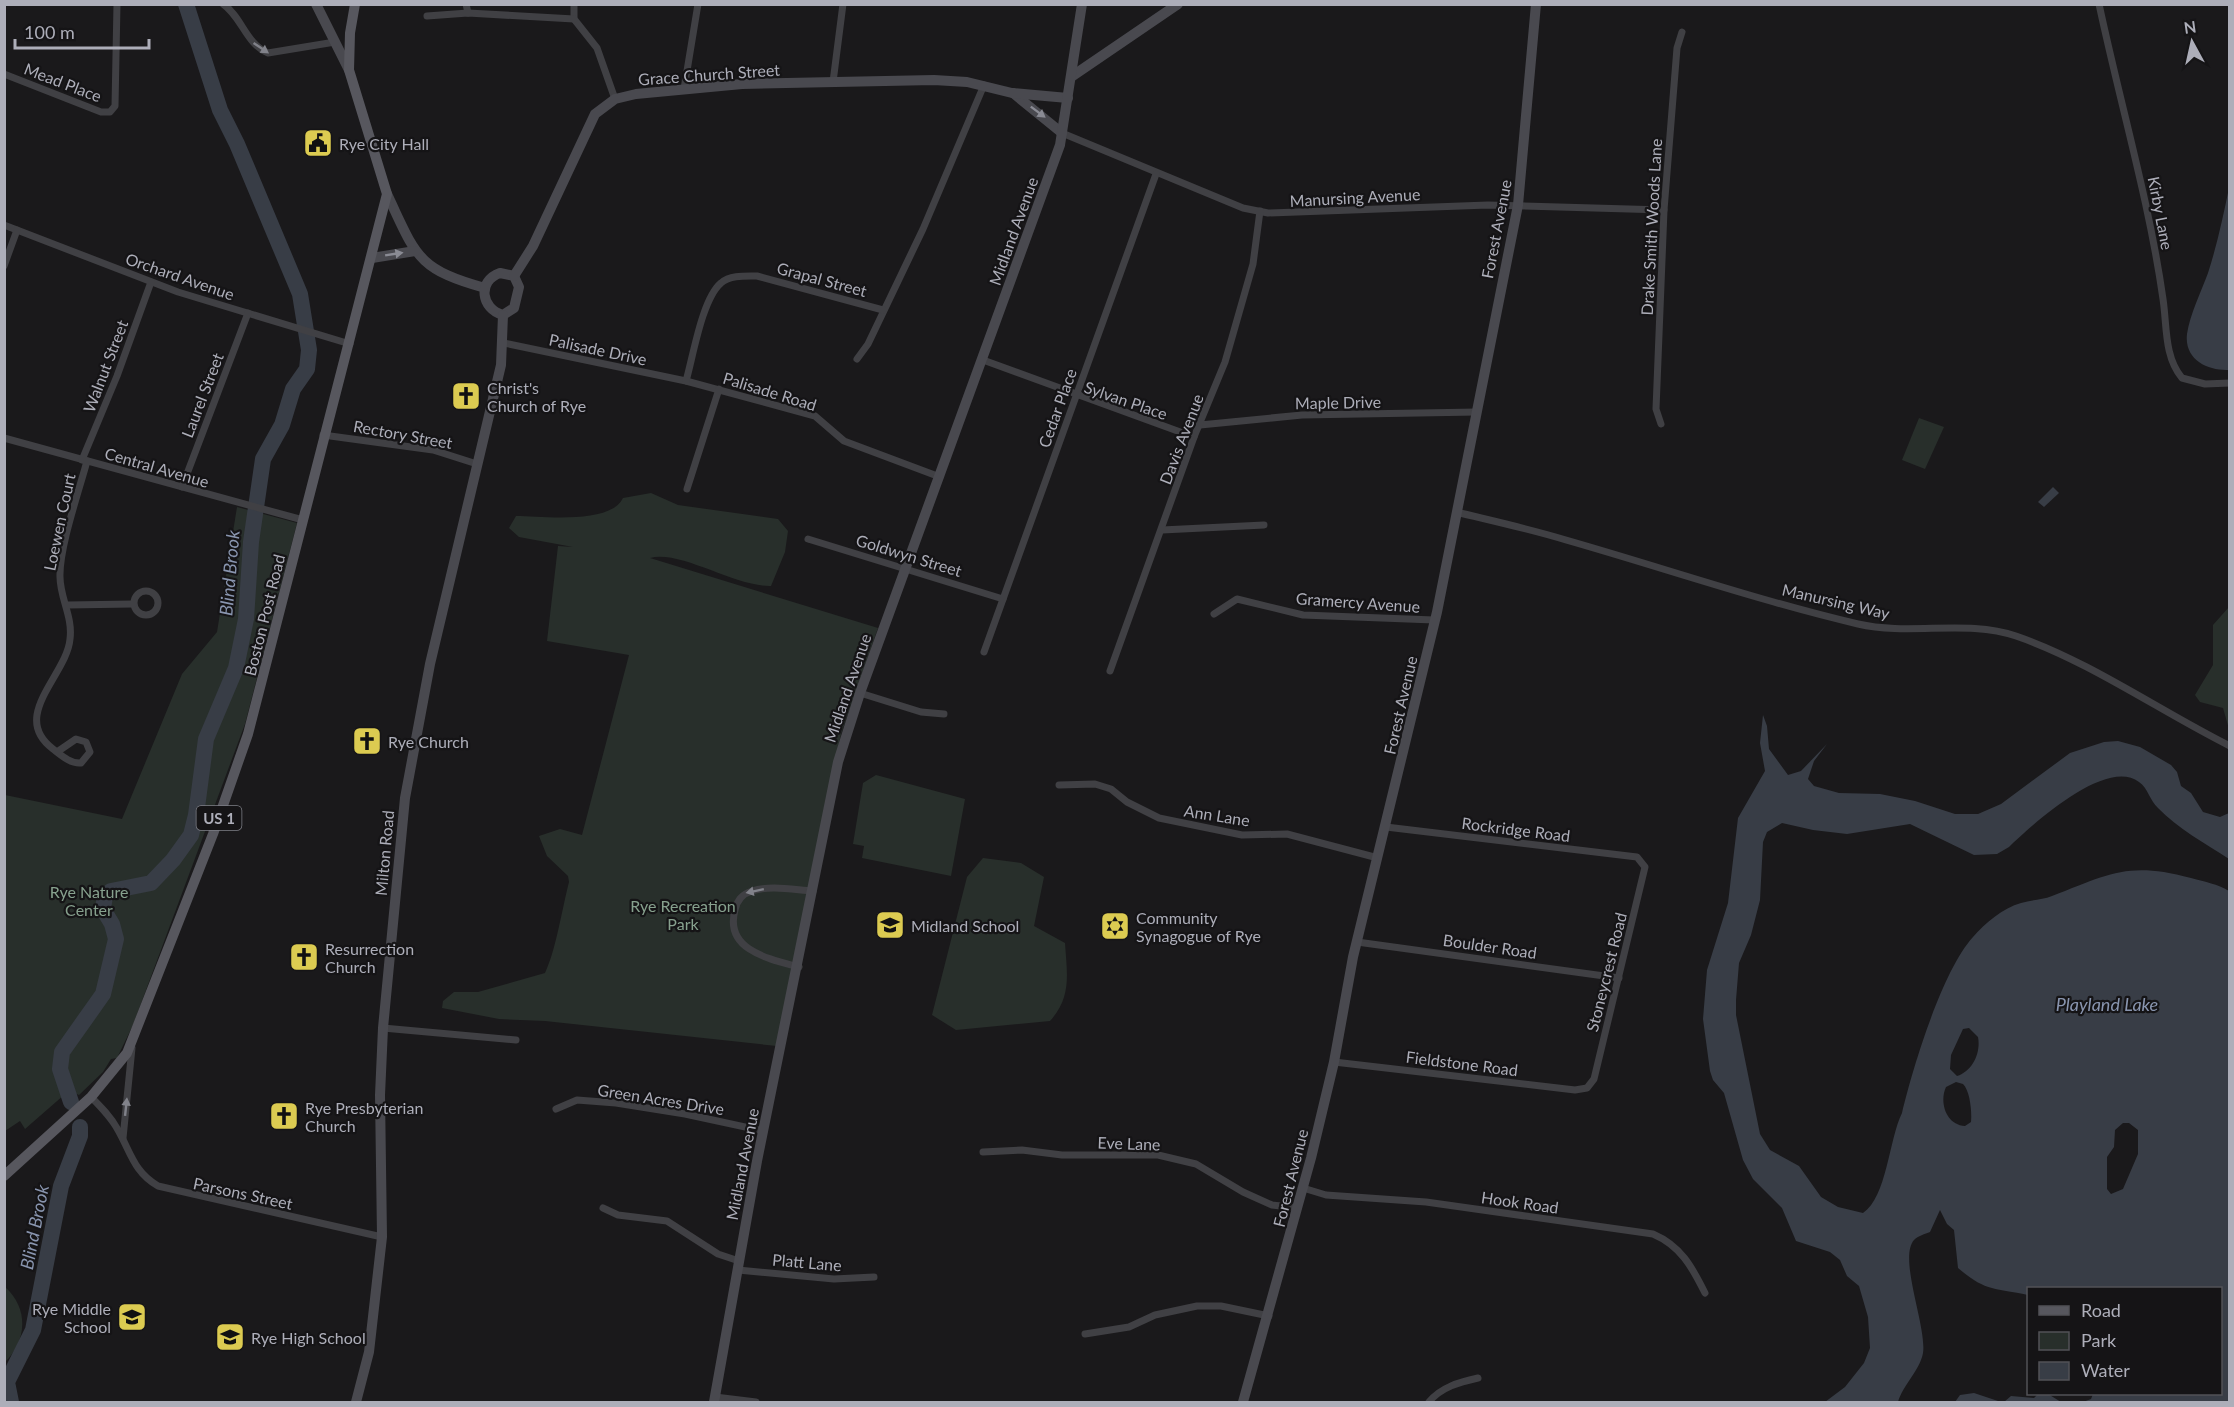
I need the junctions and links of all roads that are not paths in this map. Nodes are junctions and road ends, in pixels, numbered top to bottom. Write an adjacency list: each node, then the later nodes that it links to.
1 (117, 4): 19 (street, Mead Place)
2 (223, 4): 17 (street, one-way to 17)
3 (316, 4): 17 (street)
4 (355, 4): 18 (main road)
5 (466, 4): 13 (street)
6 (574, 4): 15 (street)
7 (698, 4): 23 (street)
8 (843, 4): 21 (street)
9 (1082, 4): 20 (street, Midland Avenue)
10 (1178, 4): 20 (street)
11 (1536, 4): 30 (street, Forest Avenue)
12 (2099, 4): 49 (street, Kirby Lane)
13 (468, 14): 14 (street); 15 (street)
14 (427, 16)
15 (574, 19): 26 (street)
16 (1682, 32): 31 (street, Drake Smith Woods Lane)
17 (335, 42): 18 (street)
18 (349, 70): 29 (main road)
19 (4, 74)
20 (1071, 77): 25 (street, Midland Avenue)
21 (833, 81): 22 (street, Grace Church Street); 23 (street, Grace Church Street)
22 (984, 85): 24 (street, Grace Church Street); 41 (street, Grapal Street)
23 (684, 89): 26 (street, Grace Church Street)
24 (1012, 93): 25 (street, Grace Church Street); 27 (street, Grace Church Street, one-way to 27)
25 (1068, 98): 27 (street, Midland Avenue)
26 (615, 99): 38 (street)
27 (1062, 134): 28 (street, Manursing Avenue); 47 (street, Midland Avenue)
28 (1156, 174): 32 (street, Manursing Avenue); 51 (street, Cedar Place)
29 (387, 194): 35 (street); 36 (main road, Boston Post Road / US 1)
30 (1518, 205): 31 (street, Manursing Avenue); 32 (street, Manursing Avenue); 52 (street, Forest Avenue)
31 (1664, 210): 53 (street, Drake Smith Woods Lane)
32 (1260, 211): 54 (street, Davis Avenue)
33 (4, 225): 34 (street, Orchard Avenue)
34 (17, 230): 37 (street); 39 (street, Orchard Avenue)
35 (415, 251): 36 (street, one-way to 35); 40 (street)
36 (372, 258): 45 (main road, Boston Post Road / US 1)
37 (4, 266)
38 (514, 276): 40 (street); 43 (street)
39 (151, 282): 42 (street, Orchard Avenue); 58 (street, Walnut Street)
40 (485, 288): 43 (street)
41 (883, 310): 46 (street); 48 (street, Grapal Street)
42 (248, 313): 45 (street, Orchard Avenue); 61 (street, Laurel Street)
43 (503, 315): 44 (street, Milton Road)
44 (504, 343): 48 (street, Palisade Drive); 59 (street, Milton Road)
45 (350, 344): 55 (main road, Boston Post Road / US 1)
46 (857, 359)
47 (983, 360): 51 (street, Sylvan Place); 60 (street, Midland Avenue)
48 (686, 381): 50 (street, Palisade Road)
49 (2229, 383)
50 (718, 389): 60 (street, Palisade Road); 62 (street)
51 (1076, 396): 56 (street, Sylvan Place); 69 (street, Cedar Place)
52 (1477, 412): 54 (street, Maple Drive); 63 (street, Forest Avenue)
53 (1661, 424)
54 (1200, 425): 56 (street, Davis Avenue)
55 (323, 435): 59 (street, Rectory Street); 64 (main road, Boston Post Road / US 1)
56 (1194, 437): 66 (street, Davis Avenue)
57 (4, 438): 58 (street, Central Avenue)
58 (84, 460): 61 (street, Central Avenue); 71 (street, Loewen Court)
59 (477, 464): 88 (street, Milton Road)
60 (940, 477): 68 (street, Midland Avenue)
61 (182, 487): 64 (street, Central Avenue)
62 (687, 489)
63 (1456, 512): 73 (street, Forest Avenue); 78 (street, Manursing Way)
64 (303, 520): 89 (main road, Boston Post Road / US 1)
65 (1264, 525): 66 (street)
66 (1162, 530): 75 (street, Davis Avenue)
67 (808, 539): 68 (street, Goldwyn Street)
68 (906, 568): 69 (street, Goldwyn Street); 76 (street, Midland Avenue)
69 (1003, 599): 74 (street, Cedar Place)
70 (133, 604): 71 (street)
71 (68, 605): 79 (street, Loewen Court)
72 (1214, 614): 73 (street, Gramercy Avenue)
73 (1434, 621): 81 (street, Forest Avenue)
74 (984, 652)
75 (1110, 671)
76 (860, 693): 77 (street); 84 (street, Midland Avenue)
77 (944, 714)
78 (2229, 746)
79 (57, 752): 79 (street)
80 (1059, 785): 82 (street, Ann Lane)
81 (1386, 826): 82 (street, Forest Avenue); 83 (street, Rockridge Road)
82 (1378, 858): 85 (street, Forest Avenue)
83 (1642, 861): 87 (street, Stoneycrest Road)
84 (813, 891): 86 (street, Midland Avenue); 86 (street, one-way to 86)
85 (1357, 942): 87 (street, Boulder Road); 91 (street, Forest Avenue)
86 (799, 967): 95 (street, Midland Avenue)
87 (1619, 978): 92 (street, Stoneycrest Road)
88 (383, 1028): 90 (street); 102 (street, Milton Road)
89 (133, 1040): 93 (main road, Boston Post Road / US 1); 96 (street, one-way to 89)
90 (516, 1040)
91 (1334, 1062): 92 (street, Fieldstone Road); 99 (street, Forest Avenue)
92 (1587, 1088)
93 (91, 1097): 96 (street, Parsons Street); 98 (main road, Boston Post Road / US 1)
94 (556, 1109): 95 (street, Green Acres Drive)
95 (764, 1131): 103 (street, Midland Avenue)
96 (123, 1138): 102 (street, Parsons Street)
97 (983, 1152): 101 (street, Eve Lane)
98 (4, 1176)
99 (1303, 1188): 101 (street, Forest Avenue); 105 (street, Hook Road)
100 (603, 1208): 103 (street)
101 (1298, 1208): 106 (street, Forest Avenue)
102 (382, 1237): 110 (street, Milton Road)
103 (738, 1265): 104 (street, Platt Lane); 109 (street, Midland Avenue)
104 (874, 1277)
105 (1704, 1293)
106 (1269, 1316): 107 (street); 112 (street, Forest Avenue)
107 (1085, 1334)
108 (1479, 1378): 113 (street)
109 (715, 1400): 111 (street)
110 (356, 1402)
111 (756, 1402)
112 (1243, 1402)
113 (1430, 1402)

